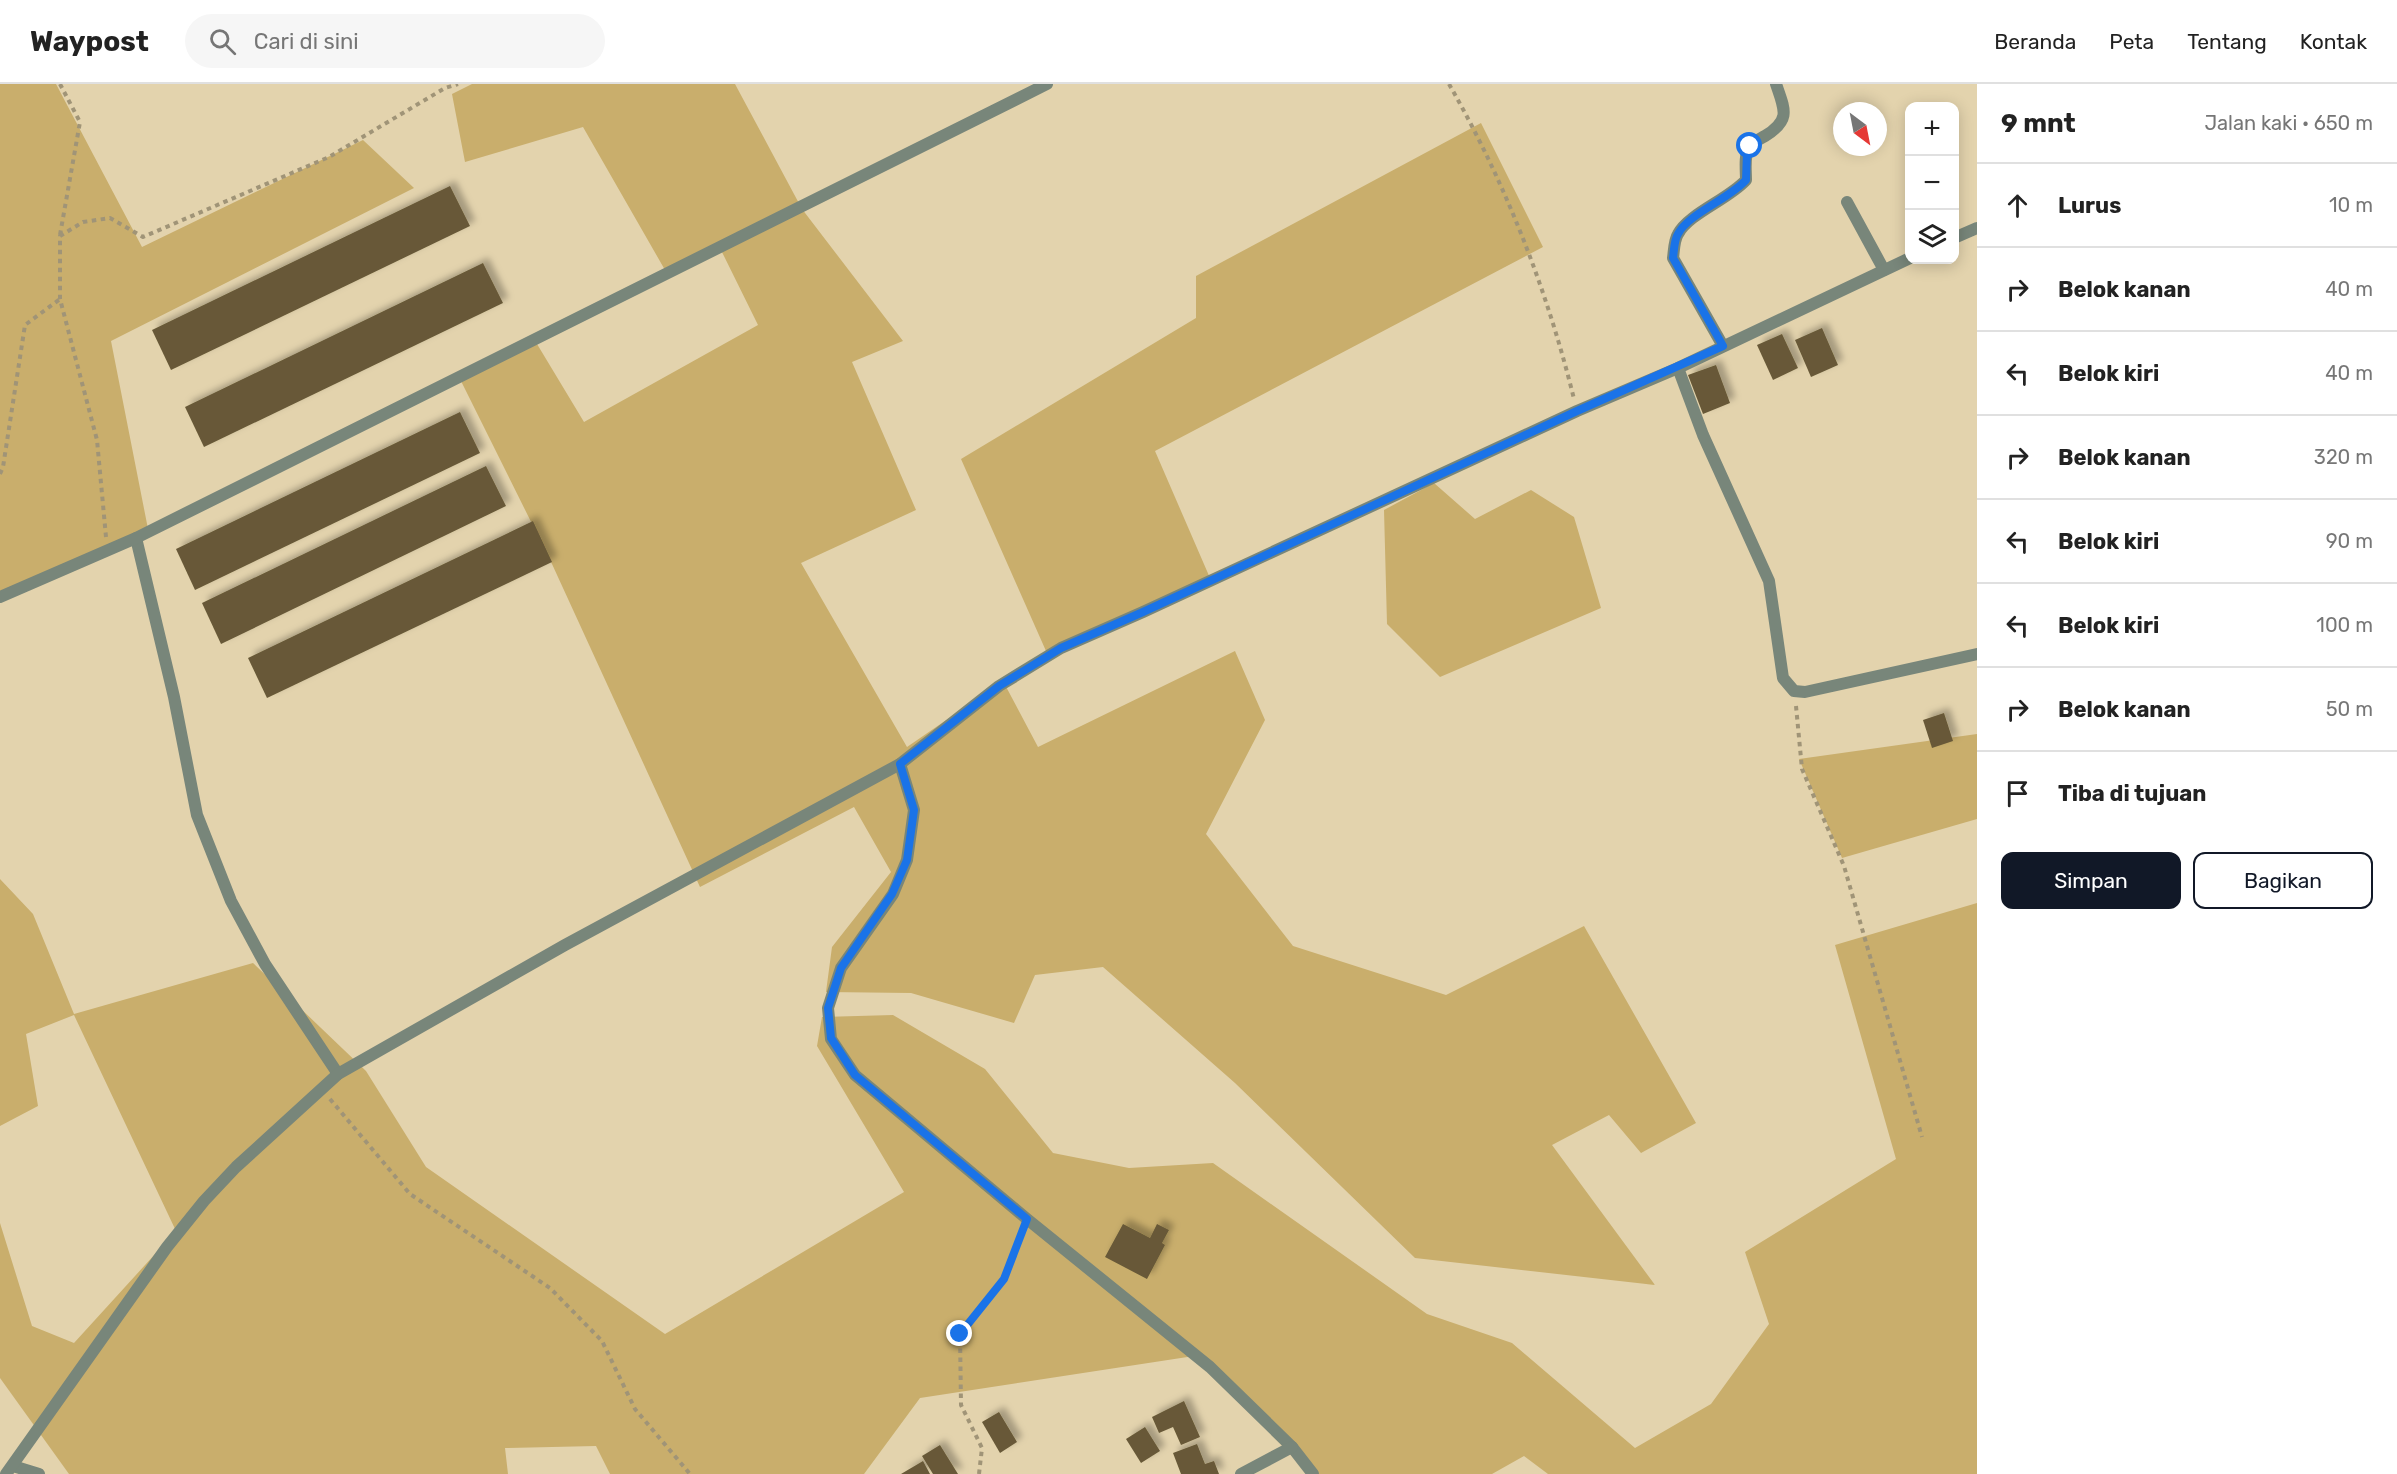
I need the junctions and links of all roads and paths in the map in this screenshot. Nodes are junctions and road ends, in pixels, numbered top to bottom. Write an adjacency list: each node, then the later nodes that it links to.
1 (60, 84): 8 (path)
2 (458, 84): 8 (path)
3 (1047, 84): 17 (street)
4 (1449, 84): 15 (path)
5 (1776, 84): 13 (street)
6 (1847, 202): 11 (street)
7 (1977, 228): 9 (street)
8 (60, 236): 12 (path)
9 (1959, 236)
10 (1905, 260): 11 (street)
11 (1884, 270): 13 (street)
12 (60, 299): 16 (path); 18 (path)
13 (1723, 346): 14 (street)
14 (1678, 368): 15 (street); 21 (street)
15 (1577, 411): 22 (street)
16 (0, 474)
17 (136, 538): 18 (street); 23 (street)
18 (107, 550): 19 (street)
19 (0, 597)
20 (1977, 654): 21 (street)
21 (1794, 690): 25 (path)
22 (900, 764): 23 (street); 26 (street)
23 (338, 1074): 24 (street)
24 (321, 1089): 28 (street); 30 (path)
25 (1922, 1137)
26 (1027, 1219): 27 (street); 31 (path)
27 (1292, 1447): 32 (street); 33 (street)
28 (9, 1470): 29 (street)
29 (39, 1474)
30 (690, 1474)
31 (979, 1474)
32 (1242, 1474)
33 (1313, 1474)

